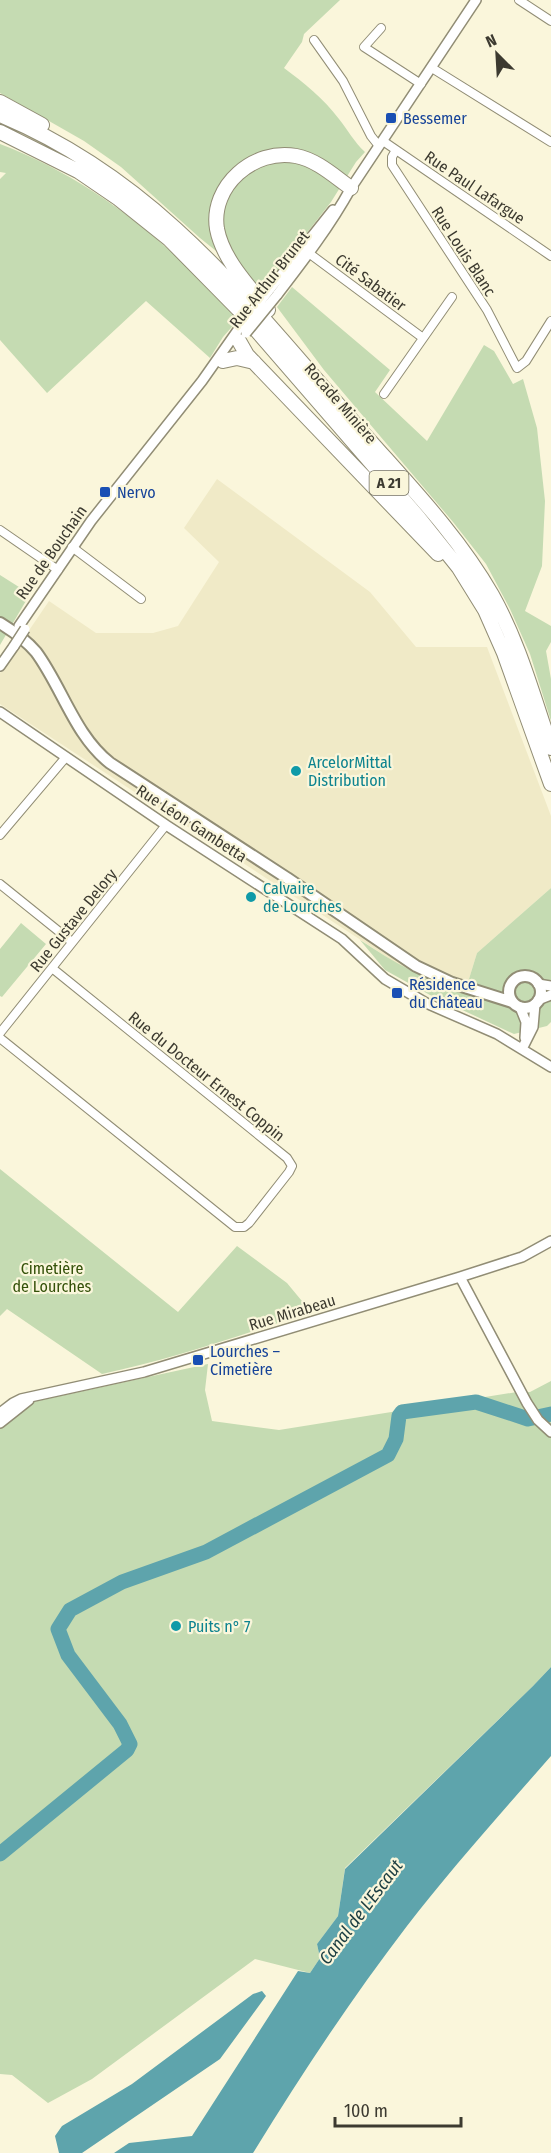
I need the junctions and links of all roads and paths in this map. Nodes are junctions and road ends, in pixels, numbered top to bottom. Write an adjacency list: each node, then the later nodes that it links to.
1 (476, 0): 6 (street, Rue Arthur Brunet)
2 (519, 0): 3 (street)
3 (551, 21)
4 (381, 28): 7 (street)
5 (314, 40): 12 (street)
6 (432, 68): 7 (street, Rue Arthur Brunet); 11 (street)
7 (421, 84): 12 (street, Rue Arthur Brunet)
8 (0, 102): 14 (highway)
9 (0, 115): 14 (highway, Rocade Minière / A 21)
10 (0, 132): 33 (highway, Rocade Minière / A 21)
11 (551, 142)
12 (381, 144): 13 (street, Rue Paul Lafargue); 15 (street, Rue Arthur Brunet)
13 (396, 150): 17 (street, Rue Paul Lafargue); 19 (street, Rue Louis Blanc)
14 (88, 161): 22 (highway, Rocade Minière / A 21)
15 (351, 188): 16 (street, Rue Arthur Brunet); 22 (highway)
16 (306, 251): 20 (street, Rue Arthur Brunet, bridge); 21 (street, Cité Sabatier)
17 (551, 256)
18 (452, 297): 21 (street)
19 (551, 321)
20 (241, 333): 23 (street, Rue Arthur Brunet); 24 (highway); 25 (street)
21 (423, 338): 26 (street)
22 (290, 350): 37 (highway, Rocade Minière / A 21)
23 (223, 361): 24 (highway); 25 (street, Rue Arthur Brunet)
24 (254, 362): 33 (highway)
25 (202, 381): 28 (street, Rue de Bouchain)
26 (384, 394)
27 (0, 530): 29 (street)
28 (72, 547): 29 (street, Rue de Bouchain); 30 (street)
29 (58, 570): 32 (street, Rue de Bouchain)
30 (141, 599)
31 (0, 623): 48 (main road)
32 (11, 644): 34 (street, Rue de Bouchain); 35 (street)
33 (504, 654): 39 (highway, Rocade Minière / A 21)
34 (0, 656)
35 (0, 666)
36 (0, 712): 38 (street, Rue Léon Gambetta)
37 (551, 747)
38 (66, 757): 40 (street, Rue Léon Gambetta); 41 (street)
39 (551, 784)
40 (166, 825): 43 (street, Rue Gustave Delory); 54 (street, Rue Léon Gambetta)
41 (0, 835)
42 (0, 884): 43 (street)
43 (72, 942): 44 (street, Rue Gustave Delory)
44 (52, 968): 52 (street, Rue Gustave Delory); 53 (street, Rue du Docteur Ernest Coppin)
45 (512, 983): 46 (main road); 48 (main road); 51 (main road)
46 (538, 984): 47 (street); 50 (main road)
47 (551, 986)
48 (470, 988): 51 (main road)
49 (551, 995): 50 (street)
50 (537, 1002): 51 (main road); 54 (street)
51 (516, 1004): 54 (street)
52 (0, 1033)
53 (0, 1038)
54 (522, 1049): 55 (street, Rue Léon Gambetta)
55 (551, 1067)
56 (551, 1241): 57 (street, Rue Mirabeau)
57 (460, 1277): 58 (street, Rue Mirabeau); 61 (street)
58 (36, 1396): 59 (street, Rue Mirabeau); 60 (street, Rue Mirabeau)
59 (0, 1413)
60 (0, 1424)
61 (551, 1432)

